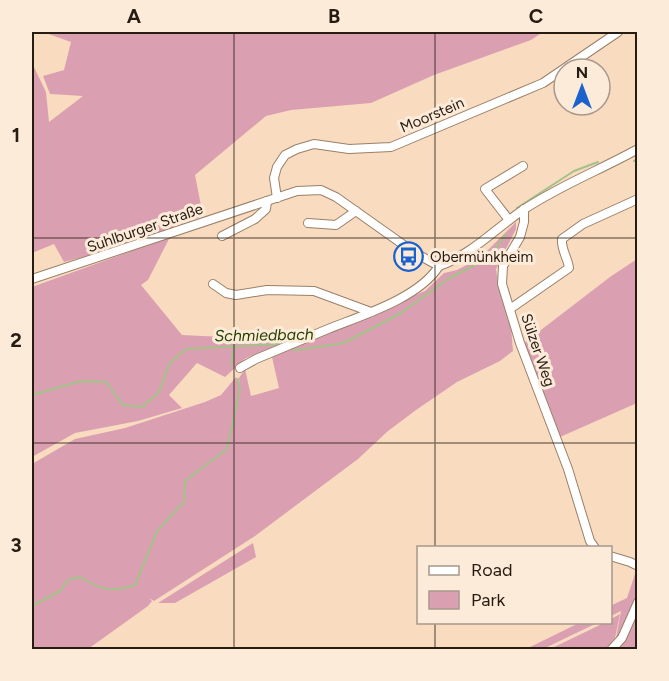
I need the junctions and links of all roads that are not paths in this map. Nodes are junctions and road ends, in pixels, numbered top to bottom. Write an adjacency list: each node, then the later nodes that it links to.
1 (618, 32): 4 (street, Moorstein)
2 (638, 149): 7 (street)
3 (523, 166): 9 (street)
4 (277, 198): 6 (street, Suhlburger Straße); 8 (street, Suhlburger Straße)
5 (638, 199): 15 (street, Sülzer Weg)
6 (267, 201): 11 (street); 13 (street, Suhlburger Straße)
7 (524, 209): 9 (street); 15 (street, Sülzer Weg)
8 (356, 211): 10 (street); 12 (street, Suhlburger Straße)
9 (509, 220): 12 (street)
10 (308, 223)
11 (222, 236)
12 (439, 266): 16 (street)
13 (32, 279)
14 (213, 284): 16 (street)
15 (510, 309): 18 (street, Sülzer Weg)
16 (370, 312): 17 (street)
17 (240, 368)
18 (594, 546)
19 (612, 556): 20 (street)
20 (638, 566)
21 (638, 602): 22 (street)
22 (611, 650)

